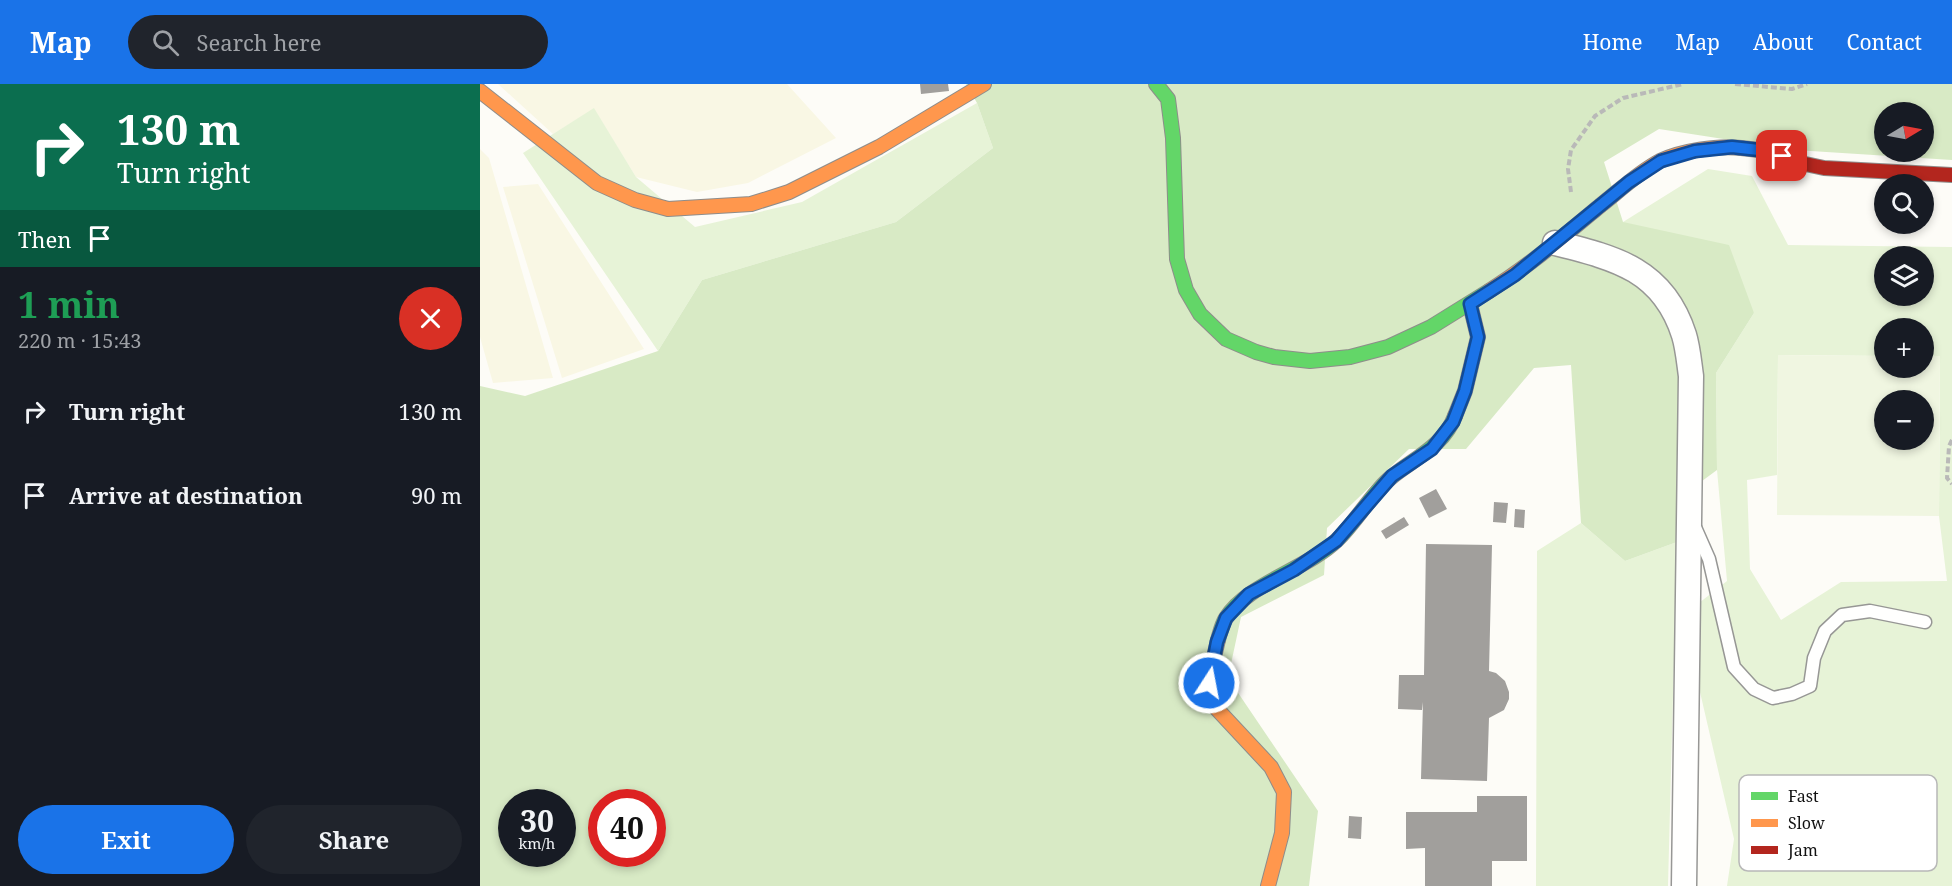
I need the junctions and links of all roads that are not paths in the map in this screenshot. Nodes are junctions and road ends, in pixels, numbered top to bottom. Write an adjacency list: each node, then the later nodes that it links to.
1 (984, 84): 3 (street)
2 (1156, 84): 6 (street)
3 (480, 92)
4 (1952, 175): 5 (street)
5 (1555, 243): 6 (street); 7 (street)
6 (1470, 304): 9 (street)
7 (1688, 513): 8 (lane); 10 (street)
8 (1925, 622)
9 (1268, 886)
10 (1684, 886)

